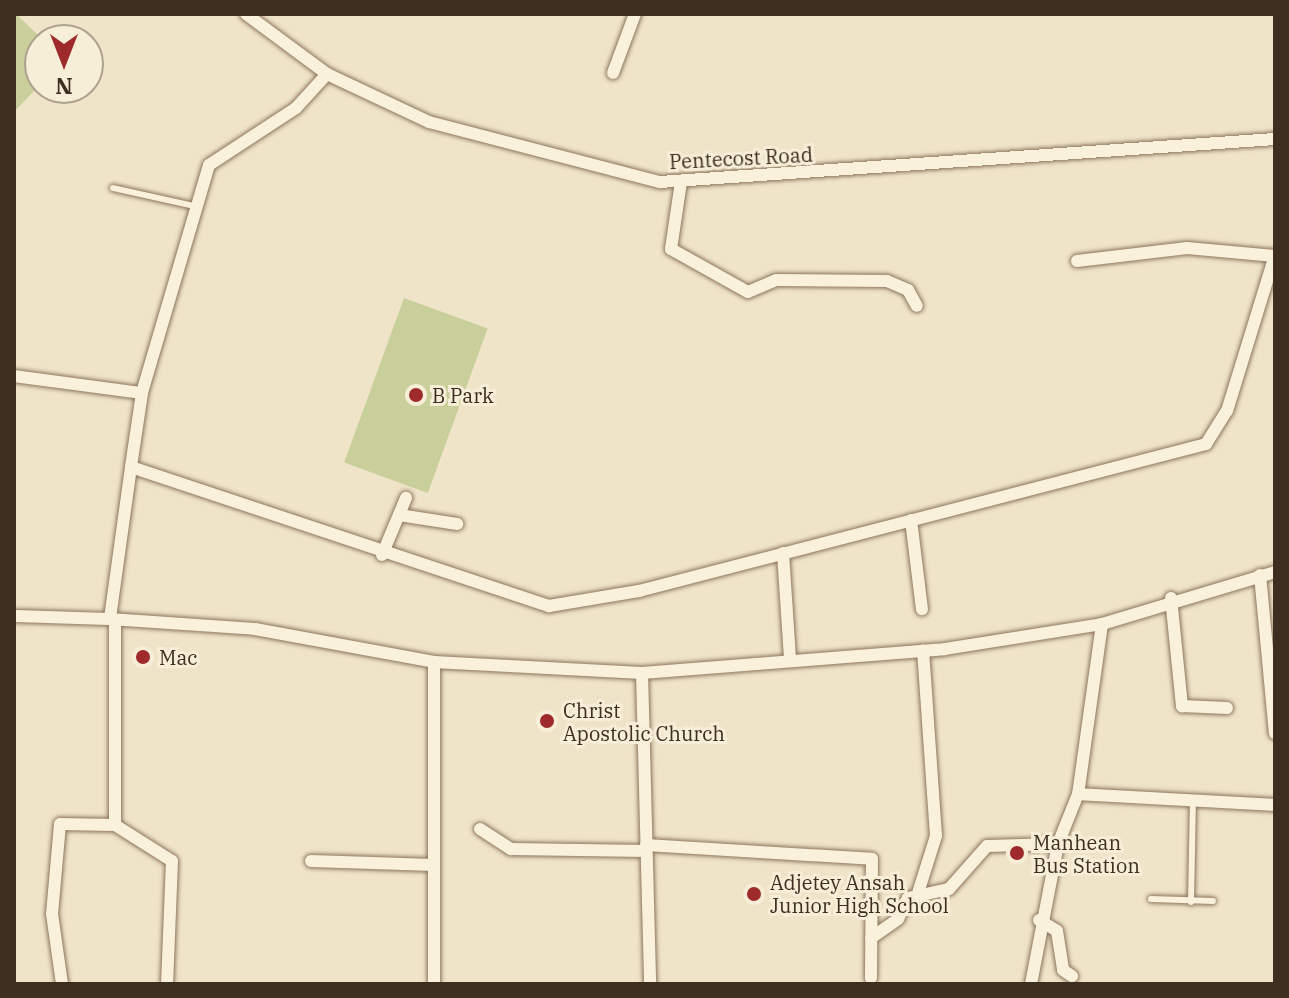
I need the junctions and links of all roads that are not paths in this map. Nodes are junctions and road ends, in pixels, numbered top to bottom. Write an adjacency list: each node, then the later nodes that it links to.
1 (246, 14): 4 (street, Pentecost Road)
2 (635, 14): 3 (street)
3 (613, 73)
4 (327, 74): 6 (street, Pentecost Road); 8 (street)
5 (1275, 139): 6 (street, Pentecost Road)
6 (681, 182): 11 (street)
7 (113, 188): 8 (lane)
8 (194, 206): 13 (street)
9 (1275, 256): 10 (street); 17 (street)
10 (1077, 261)
11 (917, 306)
12 (14, 376): 13 (street)
13 (142, 393): 14 (street)
14 (131, 467): 20 (street); 26 (street)
15 (406, 498): 16 (street)
16 (399, 515): 18 (street); 20 (street)
17 (911, 520): 19 (street); 24 (street)
18 (457, 524)
19 (783, 553): 20 (street); 29 (street)
20 (382, 555)
21 (1275, 572): 22 (street)
22 (1260, 575): 23 (street); 33 (street)
23 (1171, 598): 27 (street); 32 (street)
24 (922, 609)
25 (14, 616): 26 (street)
26 (112, 620): 30 (street); 37 (street)
27 (1102, 624): 28 (street); 34 (street)
28 (923, 650): 29 (street); 43 (street)
29 (790, 658): 31 (street)
30 (434, 662): 31 (street); 42 (street)
31 (642, 673): 40 (street)
32 (1227, 708)
33 (1275, 733)
34 (1078, 794): 35 (street); 39 (street)
35 (1193, 802): 36 (street); 46 (lane)
36 (1275, 805)
37 (115, 825): 51 (street); 52 (street)
38 (480, 829): 40 (street)
39 (1058, 844): 43 (street); 47 (street)
40 (646, 848): 48 (street); 54 (street)
41 (311, 861): 42 (street)
42 (434, 865): 53 (street)
43 (918, 893): 48 (street)
44 (1151, 899): 46 (lane)
45 (1213, 901): 46 (lane)
46 (1191, 902)
47 (1039, 920): 49 (street); 55 (street)
48 (871, 938): 50 (street)
49 (1072, 976)
50 (871, 978)
51 (167, 983)
52 (62, 984)
53 (434, 984)
54 (650, 984)
55 (1031, 984)

